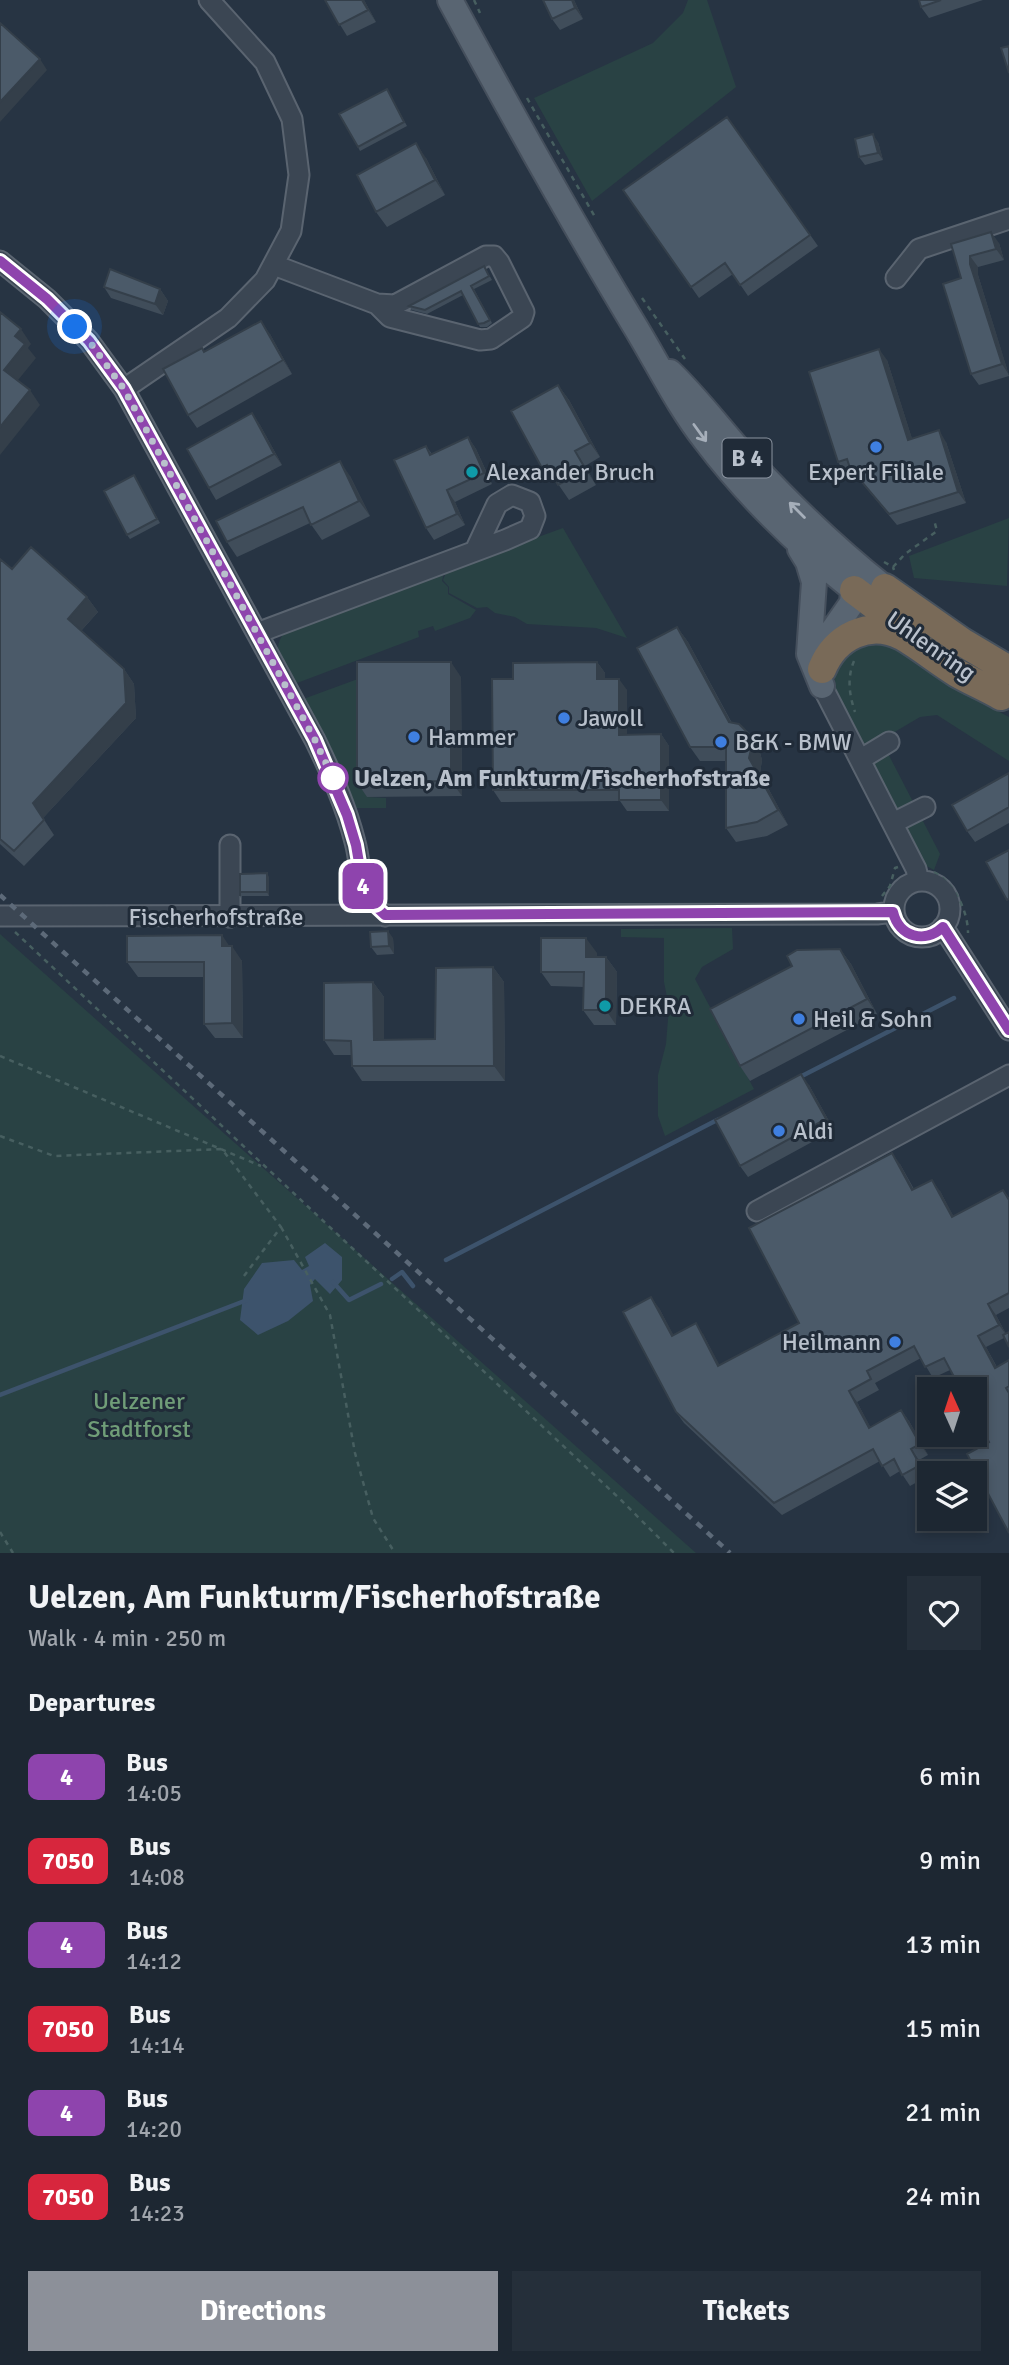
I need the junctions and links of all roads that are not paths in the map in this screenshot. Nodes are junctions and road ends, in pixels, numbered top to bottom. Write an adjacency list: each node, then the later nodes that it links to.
1 (209, 0): 5 (street)
2 (450, 0): 8 (main road, B 4)
3 (1009, 219): 6 (street)
4 (0, 261): 9 (street)
5 (274, 265): 7 (street); 9 (street)
6 (896, 278)
7 (377, 304): 7 (street)
8 (652, 354): 10 (main road, B 4, one-way to 10); 12 (main road, B 4, one-way to 8)
9 (124, 389): 16 (street)
10 (792, 536): 14 (main road, B 4); 15 (main road)
11 (475, 551): 16 (street)
12 (848, 557): 13 (main road, B 4); 14 (main road)
13 (889, 572): 14 (main road); 18 (highway, Uhlenring / B 4)
14 (854, 590): 15 (main road); 17 (main road); 18 (highway, Uhlenring / B 4)
15 (812, 628): 17 (main road)
16 (257, 633): 25 (street)
17 (822, 678): 18 (highway); 20 (street)
18 (1007, 689)
19 (890, 742): 20 (street)
20 (861, 759): 22 (street)
21 (925, 807): 22 (street)
22 (893, 823): 24 (street)
23 (229, 845): 27 (street)
24 (919, 881): 28 (street); 29 (street)
25 (385, 915): 27 (street, Fischerhofstraße); 28 (street, Fischerhofstraße)
26 (1, 916): 27 (street, Fischerhofstraße)
27 (230, 917)
28 (890, 920): 29 (street)
29 (949, 934): 30 (street)
30 (1009, 1030)
31 (1009, 1075): 32 (street)
32 (757, 1211)

